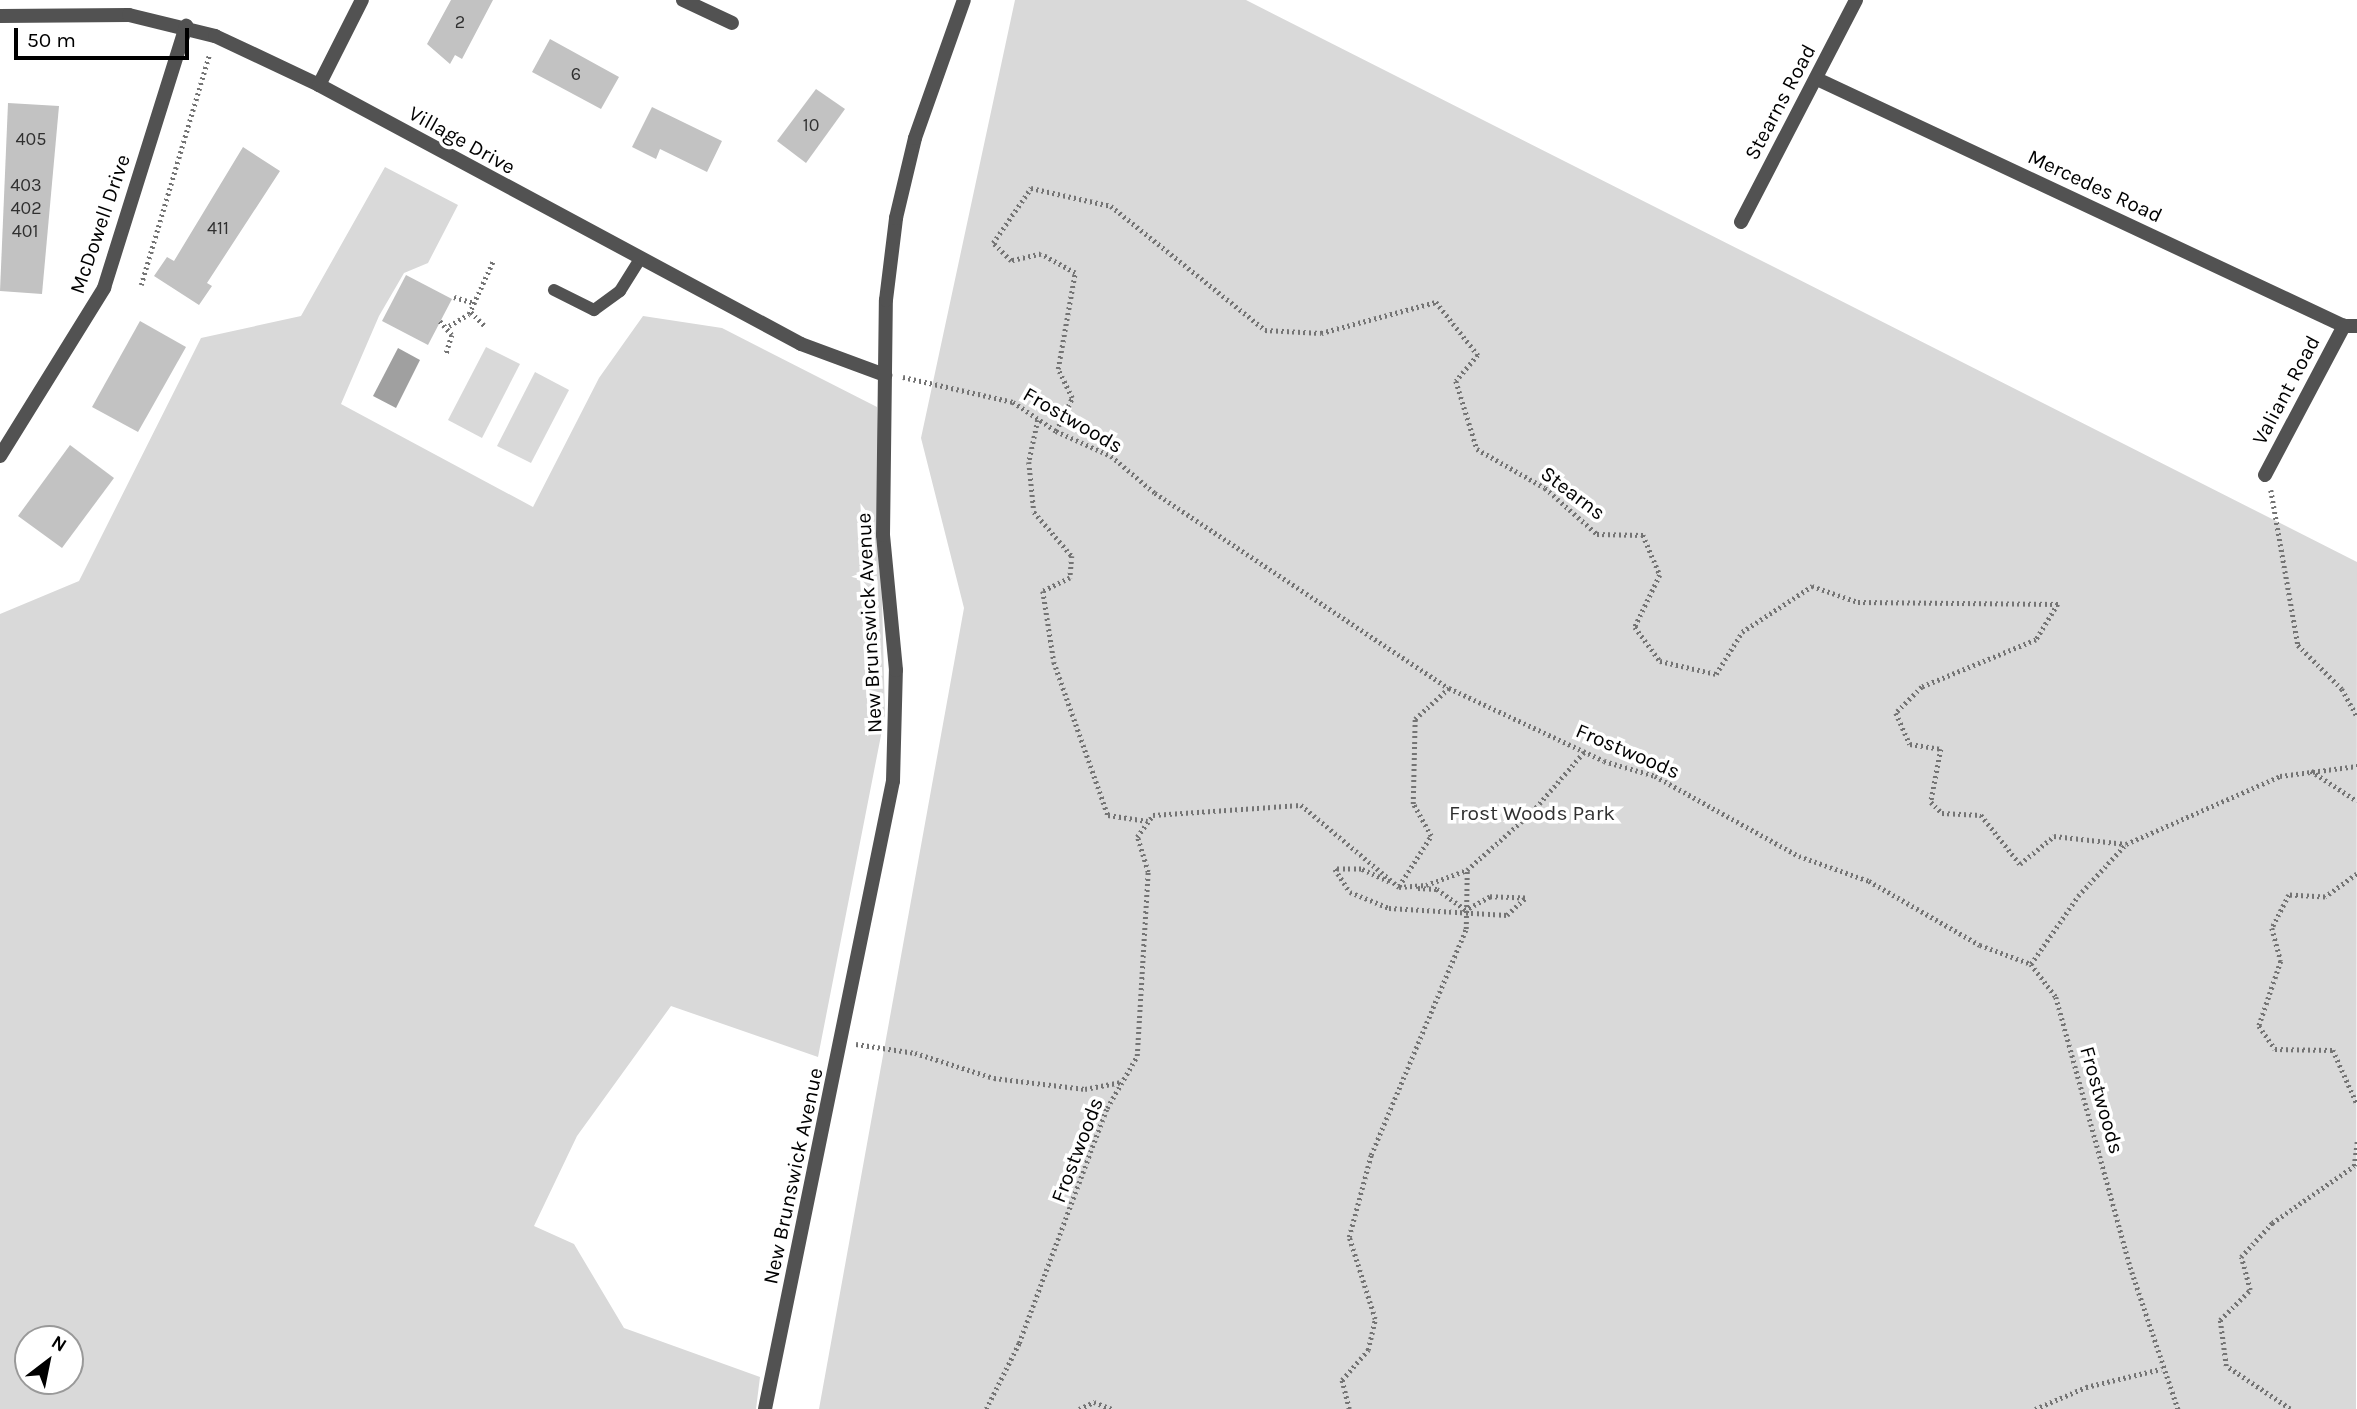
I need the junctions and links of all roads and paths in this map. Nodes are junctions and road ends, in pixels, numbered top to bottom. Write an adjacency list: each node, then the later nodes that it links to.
1 (362, 0): 10 (street)
2 (683, 0): 6 (street)
3 (964, 0): 24 (street, New Brunswick Avenue)
4 (1856, 0): 9 (street, Stearns Road)
5 (0, 16): 7 (street, Village Drive)
6 (732, 23)
7 (186, 26): 10 (street, Village Drive); 27 (street, McDowell Drive)
8 (209, 56): 14 (path)
9 (1817, 79): 11 (street, Stearns Road); 21 (street, Mercedes Road)
10 (319, 85): 13 (street, Village Drive)
11 (1741, 222)
12 (494, 259): 17 (path)
13 (639, 261): 15 (lane); 24 (street, Village Drive)
14 (141, 285)
15 (554, 290)
16 (454, 297): 17 (path)
17 (475, 303): 18 (path)
18 (471, 312): 20 (path); 22 (path)
19 (440, 321): 20 (path)
20 (449, 326): 23 (path)
21 (2351, 326): 28 (street, Valiant Road)
22 (486, 327)
23 (446, 355)
24 (885, 374): 25 (path, Frostwoods); 42 (street, New Brunswick Avenue)
25 (1038, 419): 26 (path, Frostwoods); 35 (path)
26 (1056, 431): 29 (path, Frostwoods); 36 (path, Stearns)
27 (0, 456)
28 (2265, 475): 30 (path)
29 (1449, 688): 31 (path, Frostwoods); 39 (path)
30 (2357, 716)
31 (1584, 752): 37 (path); 41 (path, Frostwoods)
32 (2357, 766): 33 (path)
33 (2309, 771): 34 (path); 36 (path)
34 (2357, 801)
35 (1148, 821): 39 (path, Frostwoods); 43 (path, Frostwoods)
36 (2126, 844): 41 (path)
37 (1467, 870): 39 (path); 40 (path)
38 (2357, 874): 44 (path)
39 (1399, 887): 40 (path); 40 (path)
40 (1467, 910): 40 (path); 51 (path)
41 (2031, 964): 46 (path, Frostwoods)
42 (841, 1046): 43 (path); 47 (street, New Brunswick Avenue)
43 (1122, 1082): 48 (path, Frostwoods)
44 (2357, 1104)
45 (2357, 1140): 54 (path)
46 (2161, 1369): 52 (path); 53 (path, Frostwoods)
47 (765, 1409)
48 (986, 1409)
49 (1079, 1409): 50 (path)
50 (1112, 1409)
51 (1349, 1409)
52 (2035, 1409)
53 (2178, 1409)
54 (2290, 1409)

